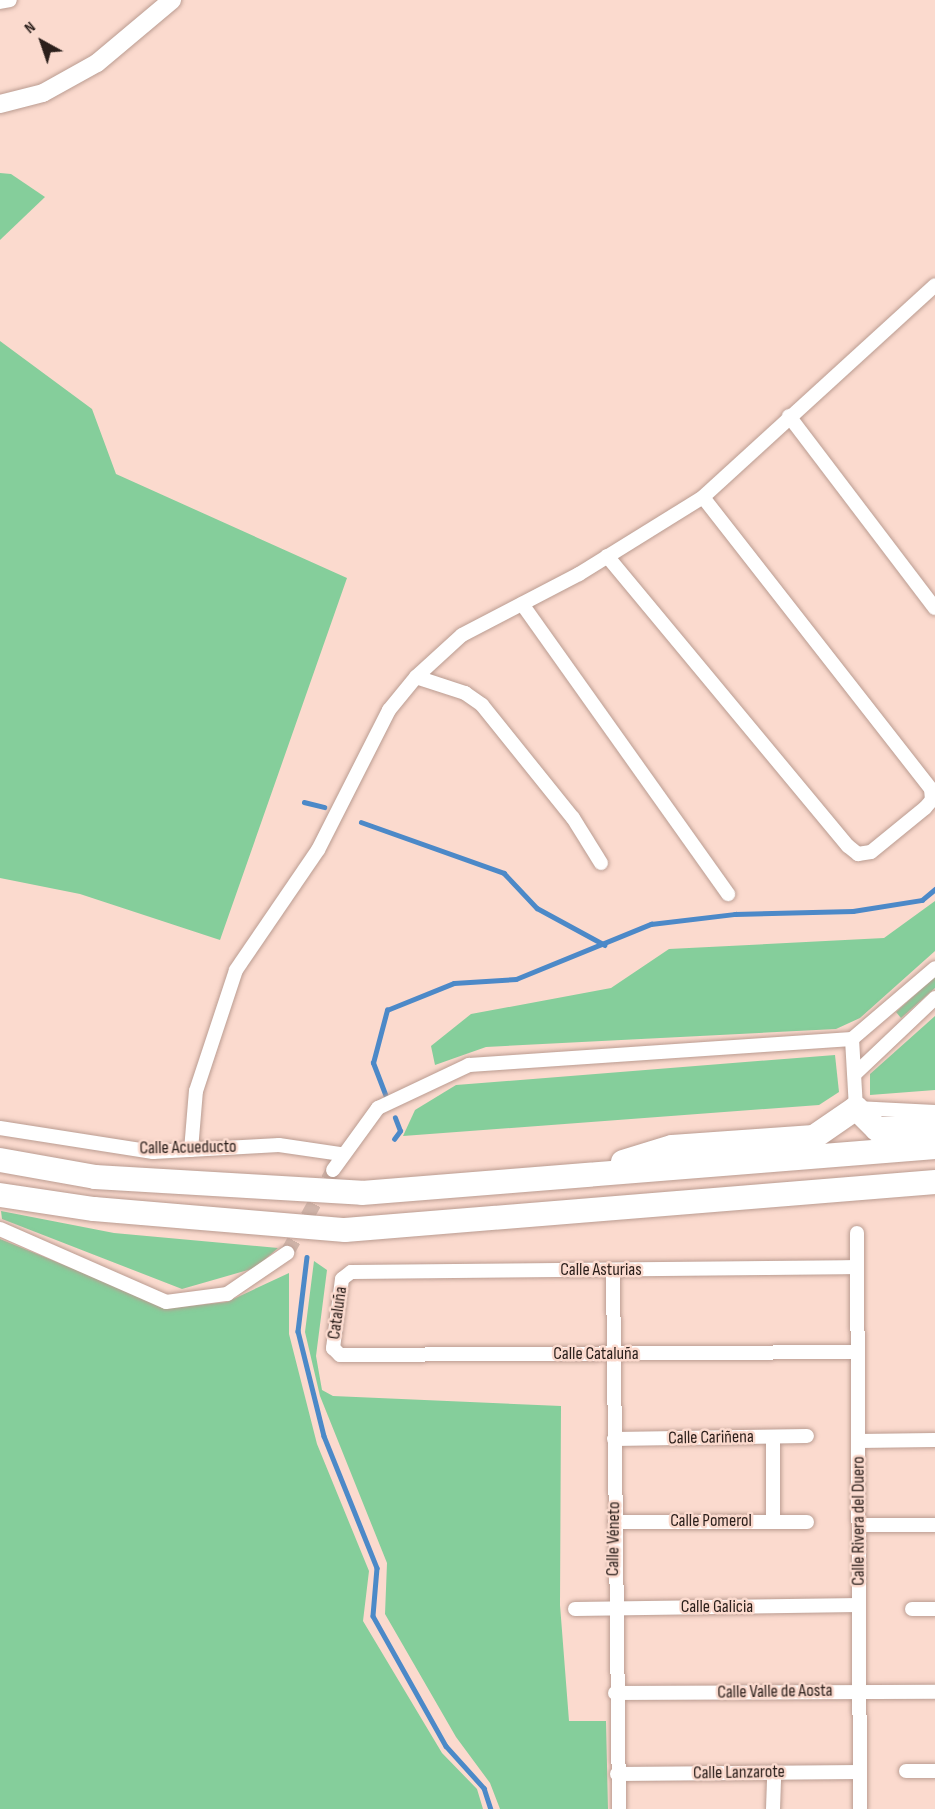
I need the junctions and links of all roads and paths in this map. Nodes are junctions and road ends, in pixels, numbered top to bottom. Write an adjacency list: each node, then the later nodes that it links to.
1 (10, 0): 3 (street)
2 (172, 0): 4 (street)
3 (0, 2)
4 (0, 104)
5 (935, 285): 6 (street)
6 (789, 416): 7 (street); 10 (street)
7 (703, 496): 8 (street); 8 (street)
8 (607, 555): 9 (street)
9 (522, 604): 11 (street); 13 (street)
10 (935, 608)
11 (416, 677): 12 (street); 25 (street)
12 (601, 864)
13 (728, 894)
14 (935, 968): 16 (street)
15 (935, 998): 17 (street)
16 (877, 1020): 17 (street); 18 (street)
17 (891, 1037): 19 (street)
18 (852, 1039): 19 (street); 26 (street)
19 (856, 1073): 20 (street)
20 (856, 1108): 21 (street); 23 (highway); 29 (highway)
21 (935, 1112)
22 (0, 1128): 25 (street, Calle Acueducto)
23 (935, 1129)
24 (935, 1147): 29 (highway)
25 (191, 1150): 26 (street, Calle Acueducto)
26 (341, 1154): 28 (street)
27 (0, 1160): 29 (highway)
28 (333, 1170)
29 (581, 1174)
30 (935, 1182): 31 (highway)
31 (0, 1195)
32 (0, 1229): 34 (street)
33 (857, 1233): 35 (street, Calle Rivera del Duero)
34 (287, 1252)
35 (857, 1268): 36 (street, Calle Asturias); 38 (street, Calle Rivera del Duero)
36 (613, 1270): 37 (street, Calle Asturias); 40 (street, Calle Véneto)
37 (345, 1274): 39 (street, Cataluña)
38 (858, 1352): 40 (street, Calle Cataluña); 45 (street, Calle Rivera del Duero)
39 (335, 1353): 40 (street, Calle Cataluña)
40 (613, 1353): 43 (street, Calle Véneto)
41 (807, 1436): 42 (street, Calle Cariñena)
42 (773, 1437): 43 (street, Calle Cariñena); 46 (street)
43 (614, 1439): 47 (street, Calle Véneto)
44 (935, 1440): 45 (street)
45 (858, 1441): 49 (street, Calle Rivera del Duero)
46 (773, 1521): 47 (street, Calle Pomerol); 48 (street, Calle Pomerol)
47 (615, 1522): 52 (street, Calle Véneto)
48 (807, 1522)
49 (858, 1525): 50 (street); 51 (street, Calle Rivera del Duero)
50 (935, 1525)
51 (859, 1605): 52 (street, Calle Galicia); 56 (street, Calle Rivera del Duero)
52 (613, 1607): 53 (street, Calle Galicia); 58 (street, Calle Véneto)
53 (574, 1609)
54 (935, 1609): 55 (street)
55 (912, 1610)
56 (858, 1691): 57 (street, Calle Valle de Aosta); 58 (street, Calle Valle de Aosta); 62 (street, Calle Rivera del Duero)
57 (935, 1692)
58 (615, 1693): 63 (street, Calle Véneto)
59 (906, 1771): 60 (street)
60 (935, 1771)
61 (774, 1772): 62 (street, Calle Lanzarote); 63 (street, Calle Lanzarote); 65 (street)
62 (860, 1772): 66 (street, Calle Rivera del Duero)
63 (617, 1774): 64 (street, Calle Véneto)
64 (619, 1809)
65 (773, 1809)
66 (860, 1809)

